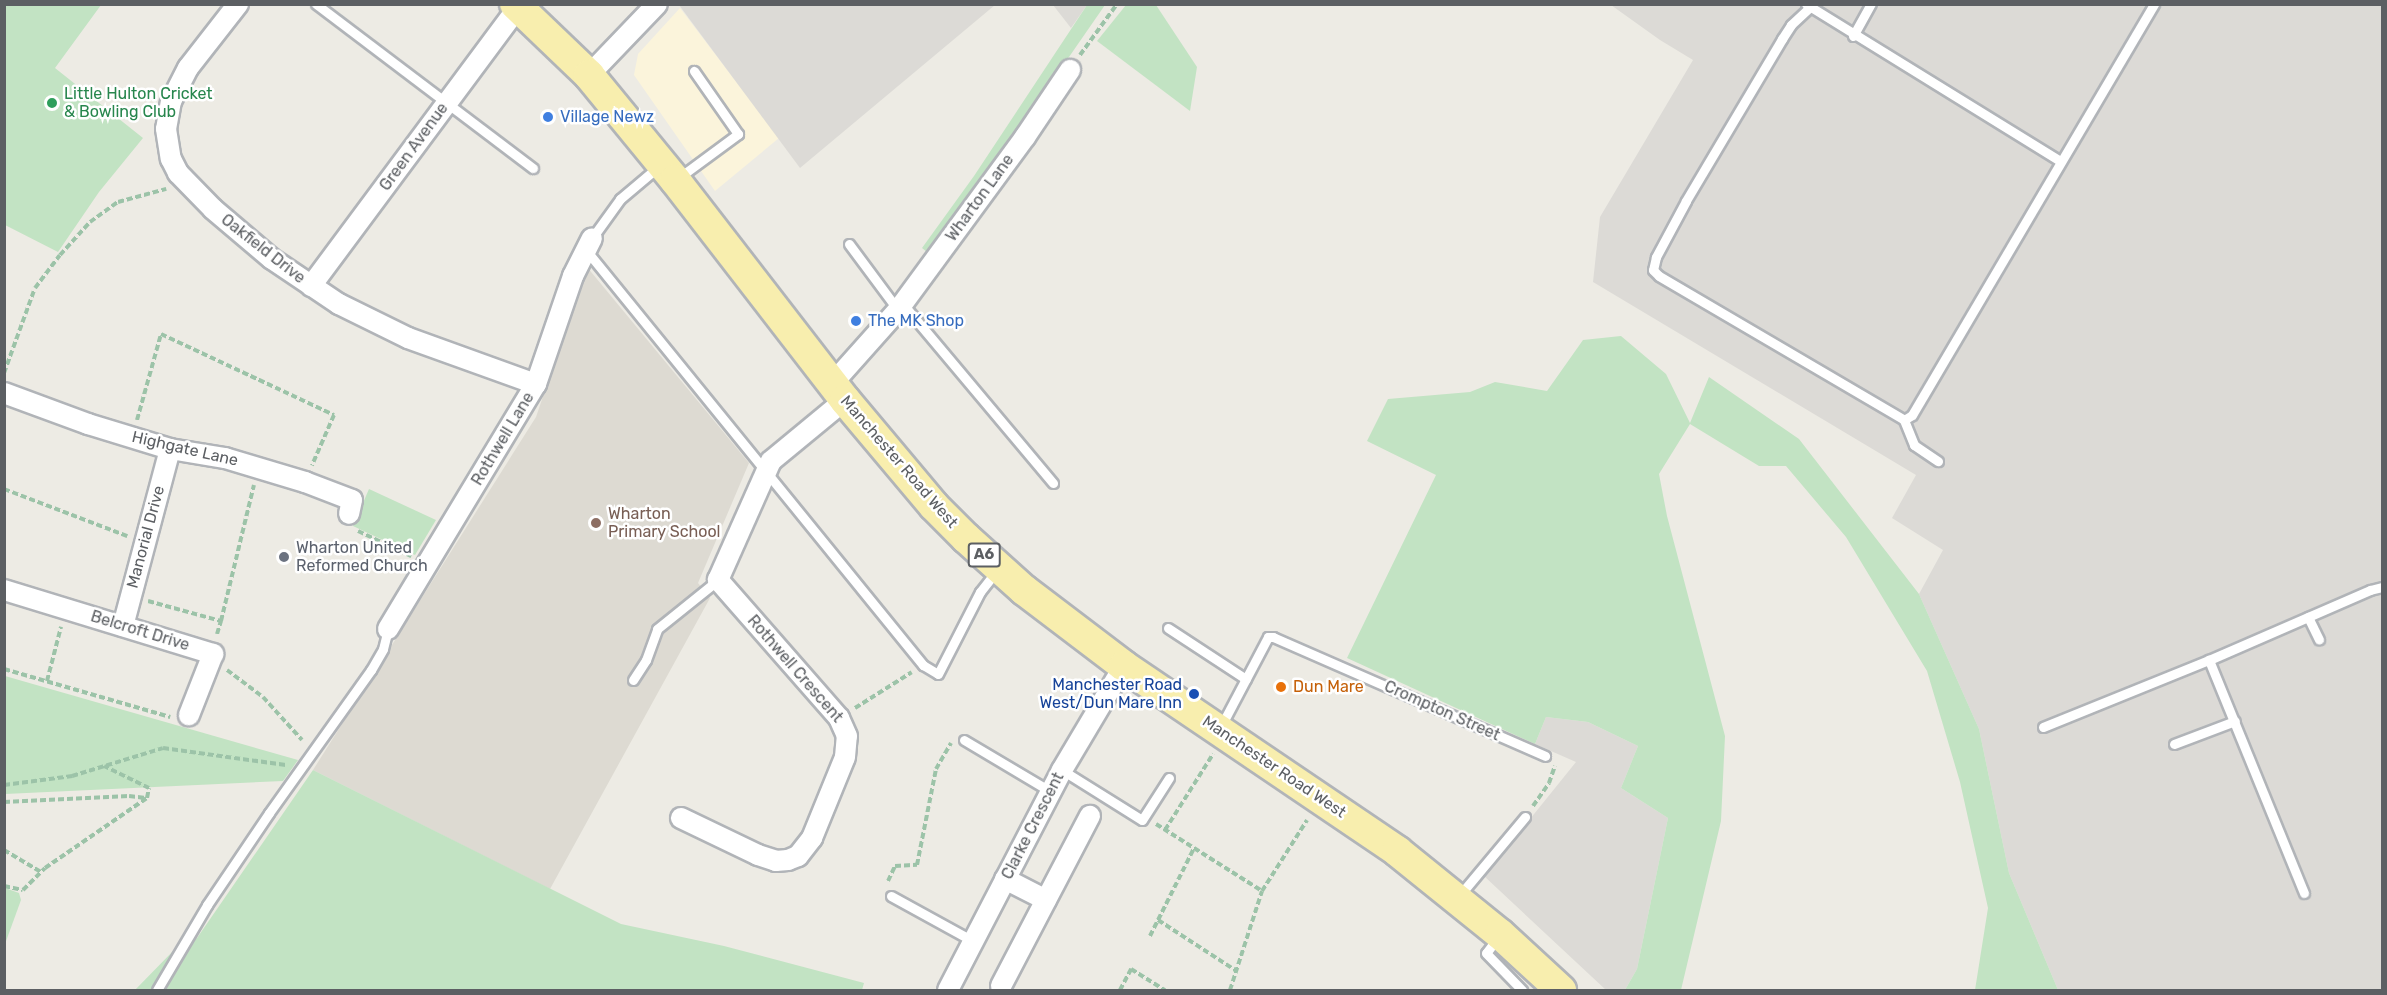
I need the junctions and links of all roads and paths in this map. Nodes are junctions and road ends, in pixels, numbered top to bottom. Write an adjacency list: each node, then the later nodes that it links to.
1 (238, 4): 17 (street, Oakfield Drive)
2 (316, 4): 13 (lane)
3 (657, 4): 12 (street)
4 (1117, 4): 10 (path)
5 (1871, 4): 9 (lane)
6 (2154, 4): 14 (lane)
7 (516, 6): 12 (main road, Manchester Road West / A6); 13 (street, Green Avenue)
8 (1807, 6): 9 (lane); 26 (lane)
9 (1853, 36): 14 (lane)
10 (1070, 70): 21 (street, Wharton Lane)
11 (694, 71): 16 (lane)
12 (589, 75): 16 (main road, Manchester Road West / A6)
13 (447, 103): 15 (lane); 20 (street, Green Avenue)
14 (2060, 161): 26 (lane)
15 (533, 168)
16 (669, 172): 18 (lane); 24 (main road, Manchester Road West / A6)
17 (188, 185): 20 (street, Oakfield Drive); 22 (path)
18 (589, 244): 23 (street, Rothwell Lane); 31 (lane)
19 (849, 244): 21 (lane)
20 (311, 286): 23 (street, Oakfield Drive)
21 (900, 307): 24 (street, Wharton Lane); 33 (lane)
22 (4, 373)
23 (536, 384): 37 (street, Rothwell Lane)
24 (838, 392): 31 (street); 38 (main road, Manchester Road West / A6)
25 (4, 393): 27 (street, Highgate Lane)
26 (1904, 420): 29 (lane)
27 (132, 437): 28 (street, Highgate Lane); 32 (path)
28 (170, 449): 30 (street, Highgate Lane); 36 (street, Manorial Drive)
29 (1938, 461)
30 (259, 467): 32 (street, Highgate Lane); 42 (path)
31 (766, 470): 39 (street); 51 (lane)
32 (305, 482): 35 (street, Highgate Lane)
33 (1053, 483)
34 (4, 489): 36 (path)
35 (349, 513): 37 (path)
36 (145, 543): 42 (street, Manorial Drive)
37 (428, 563): 47 (street, Rothwell Lane)
38 (998, 568): 51 (lane); 52 (main road, Manchester Road West / A6)
39 (717, 580): 55 (lane); 58 (street, Rothwell Crescent)
40 (2382, 587): 44 (lane)
41 (4, 590): 43 (street, Belcroft Drive)
42 (131, 597): 45 (street, Manorial Drive)
43 (66, 608): 45 (street, Belcroft Drive); 56 (path)
44 (2308, 617): 48 (lane); 50 (lane)
45 (123, 626): 49 (street, Belcroft Drive)
46 (1168, 628): 54 (lane)
47 (388, 629): 64 (lane)
48 (2319, 640)
49 (211, 660): 57 (street); 64 (path)
50 (2209, 660): 59 (lane); 60 (lane)
51 (923, 665): 58 (path)
52 (1124, 666): 61 (main road, Manchester Road West / A6); 67 (street, Clarke Crescent)
53 (4, 669): 56 (path)
54 (1246, 679): 61 (lane, Crompton Street); 65 (lane, Crompton Street)
55 (633, 680)
56 (47, 681): 57 (path)
57 (189, 715)
58 (839, 718): 78 (street, Rothwell Crescent)
59 (2235, 721): 63 (lane); 86 (lane)
60 (2043, 727)
61 (1223, 731): 73 (main road, Manchester Road West / A6); 79 (path)
62 (964, 740): 71 (lane); 87 (path)
63 (2174, 744)
64 (313, 753): 68 (lane)
65 (1545, 756): 77 (path)
66 (104, 766): 68 (path); 70 (path); 72 (path)
67 (1062, 770): 71 (street, Clarke Crescent); 76 (lane)
68 (298, 772): 96 (lane)
69 (1169, 778): 76 (lane)
70 (4, 785)
71 (1050, 791): 83 (street, Clarke Crescent)
72 (147, 798): 74 (path); 82 (path)
73 (1319, 798): 85 (path); 88 (main road, Manchester Road West / A6)
74 (4, 802)
75 (1090, 816): 89 (street)
76 (1144, 817): 79 (path)
77 (1525, 817): 88 (lane)
78 (681, 818)
79 (1165, 830): 80 (path)
80 (1194, 848): 85 (path); 90 (path)
81 (4, 850): 82 (path)
82 (41, 872): 84 (path)
83 (1005, 879): 89 (street); 93 (street, Clarke Crescent)
84 (4, 886)
85 (1262, 891): 94 (path)
86 (2304, 893)
87 (891, 896): 93 (lane)
88 (1457, 898): 91 (main road, Manchester Road West / A6)
89 (1046, 900): 95 (street)
90 (1158, 920): 92 (path); 94 (path)
91 (1500, 934): 101 (lane); 102 (main road, Manchester Road West / A6)
92 (1150, 936)
93 (974, 941): 97 (street, Clarke Crescent)
94 (1236, 970): 100 (path)
95 (1001, 986)
96 (157, 990)
97 (948, 990)
98 (1120, 990): 99 (path)
99 (1165, 990)
100 (1231, 990)
101 (1522, 990)
102 (1561, 990)

